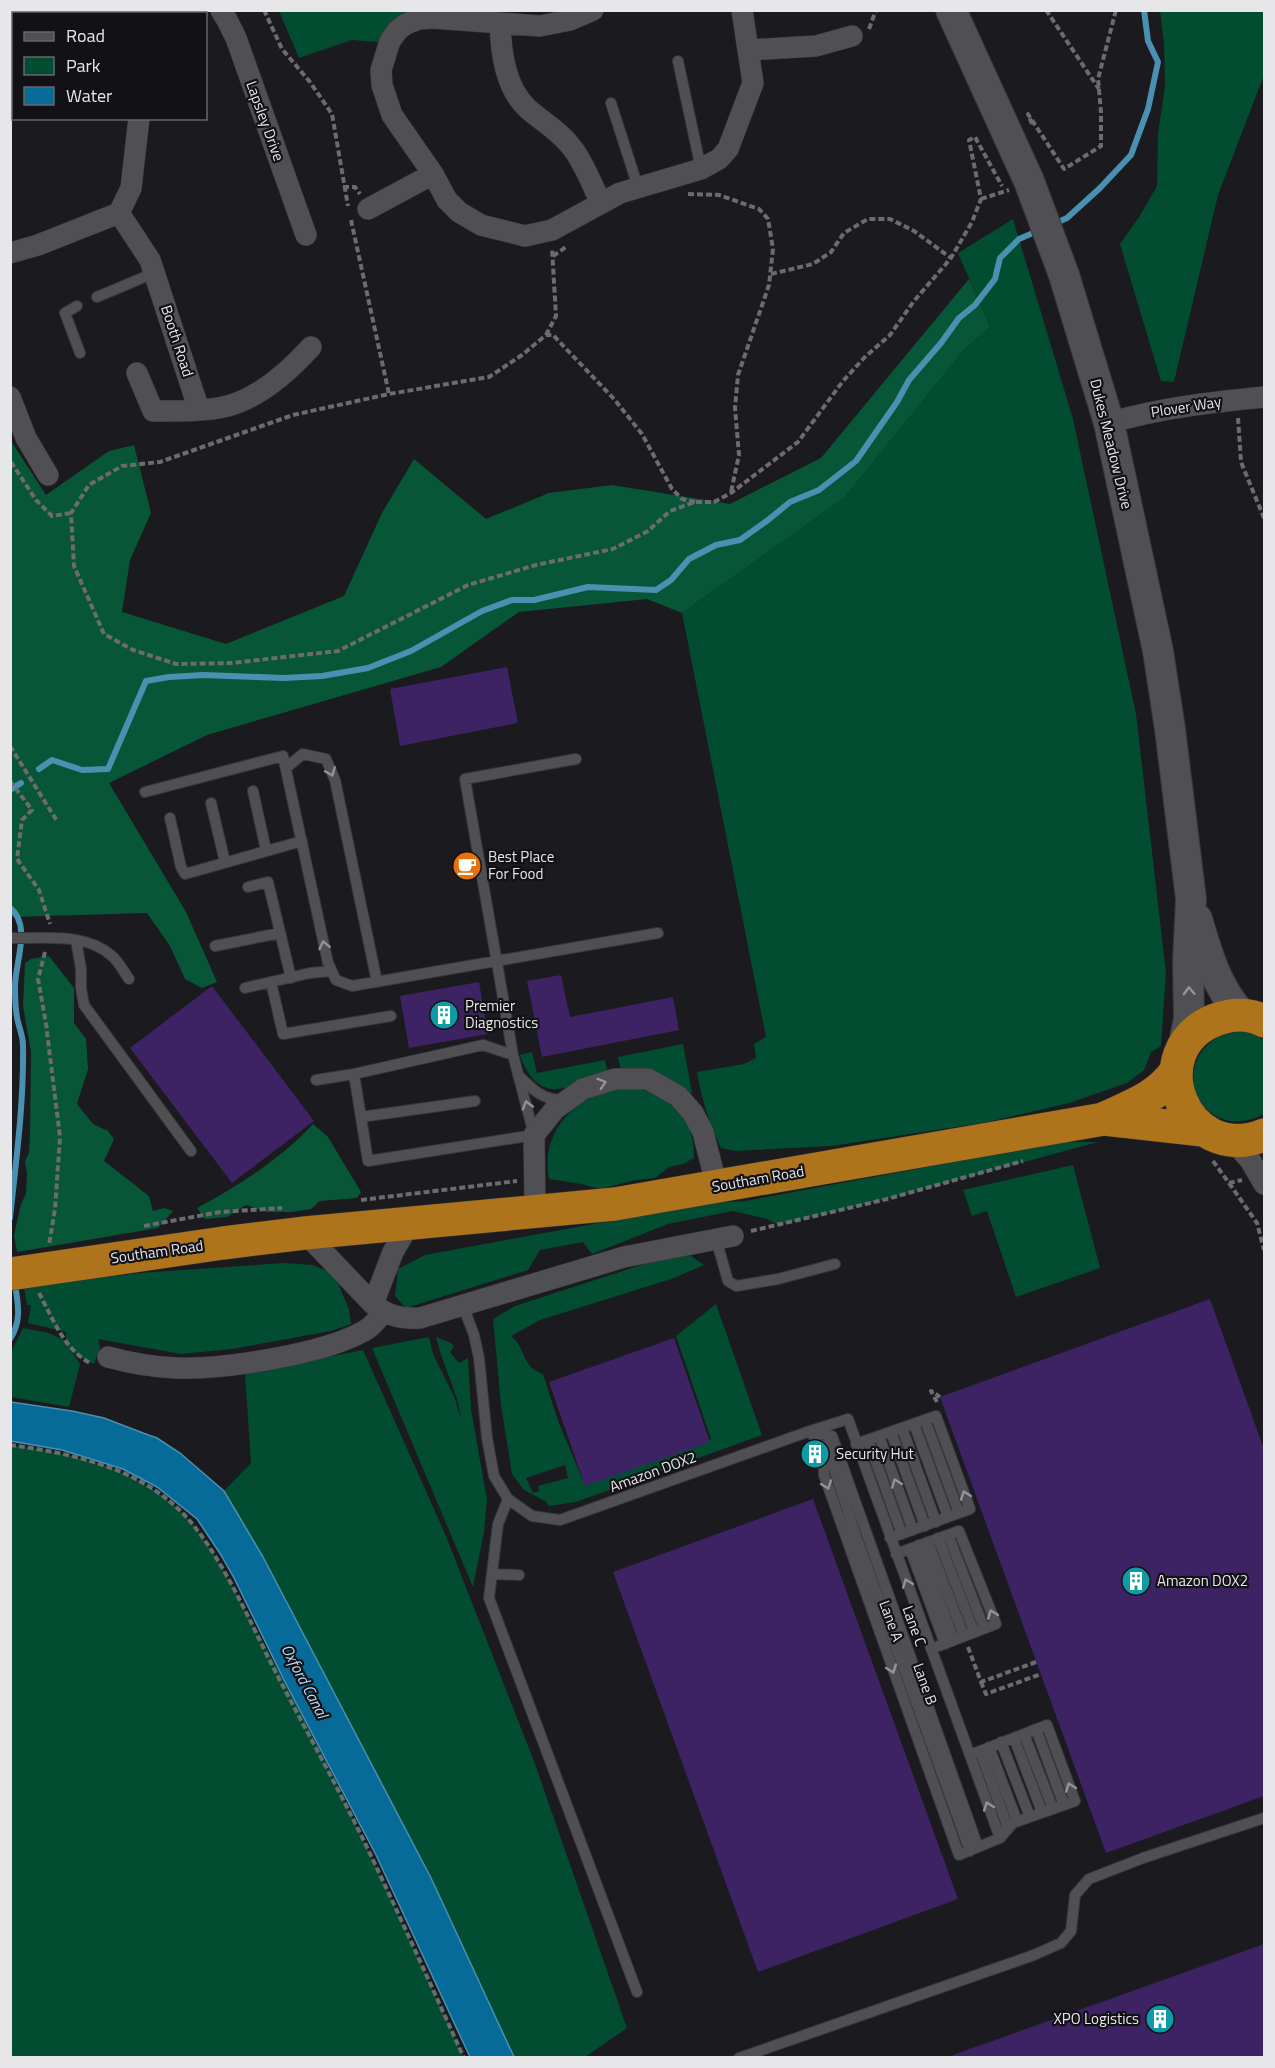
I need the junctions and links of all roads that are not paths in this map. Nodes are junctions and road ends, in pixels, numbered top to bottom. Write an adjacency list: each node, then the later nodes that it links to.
1 (220, 10): 17 (street, Lapsley Drive)
2 (593, 10): 5 (street)
3 (742, 10): 7 (street)
4 (951, 10): 28 (street, Dukes Meadow Drive)
5 (497, 19): 12 (street); 14 (street)
6 (852, 36): 7 (street)
7 (749, 50): 11 (street)
8 (678, 61): 11 (lane)
9 (610, 104): 13 (lane)
10 (138, 120): 16 (street)
11 (701, 169): 13 (street)
12 (433, 174): 14 (street); 15 (street)
13 (638, 187): 14 (street)
14 (601, 203)
15 (368, 208)
16 (119, 213): 18 (street); 19 (street, Booth Road)
17 (306, 235)
18 (10, 253)
19 (154, 273): 20 (lane); 27 (street, Booth Road)
20 (97, 297)
21 (77, 306): 23 (lane)
22 (311, 347): 27 (street)
23 (80, 353)
24 (137, 373): 27 (street)
25 (10, 397): 29 (street)
26 (1264, 397): 28 (street, Plover Way)
27 (199, 410)
28 (1109, 423): 40 (street, Dukes Meadow Drive)
29 (48, 475)
30 (576, 759): 46 (lane)
31 (287, 767): 33 (lane); 36 (lane); 51 (lane, one-way to 51)
32 (253, 791): 37 (lane)
33 (145, 792)
34 (211, 803): 38 (lane)
35 (170, 818): 38 (lane)
36 (302, 841): 37 (lane); 47 (lane, one-way to 36)
37 (266, 850): 38 (lane)
38 (225, 862)
39 (248, 887): 41 (lane)
40 (1191, 899): 54 (street, Dukes Meadow Drive); 56 (street, Dukes Meadow Drive, one-way to 40)
41 (280, 933): 45 (lane); 48 (lane)
42 (658, 933): 46 (lane)
43 (10, 938): 44 (lane)
44 (76, 940): 49 (lane); 67 (lane)
45 (215, 946)
46 (496, 962): 51 (lane); 55 (lane)
47 (331, 971): 48 (lane); 51 (lane)
48 (291, 978): 50 (lane)
49 (129, 979)
50 (271, 982): 52 (lane); 53 (lane)
51 (377, 982)
52 (245, 988)
53 (391, 1016)
54 (1253, 1018): 56 (highway, Southam Road)
55 (513, 1055): 57 (lane); 58 (lane)
56 (1180, 1060): 63 (highway, Southam Road); 66 (highway)
57 (354, 1074): 59 (lane); 62 (lane)
58 (518, 1075): 60 (lane); 64 (lane, one-way to 58)
59 (316, 1080)
60 (568, 1100): 64 (street); 69 (street, one-way to 69)
61 (475, 1101): 62 (lane)
62 (361, 1117): 64 (lane)
63 (1104, 1119): 66 (highway, Southam Road); 69 (highway, Southam Road)
64 (534, 1135): 70 (street)
65 (1264, 1135): 66 (highway, Southam Road)
66 (1215, 1142): 68 (street)
67 (191, 1151)
68 (1263, 1179)
69 (717, 1187): 70 (highway, Southam Road)
70 (535, 1195): 71 (highway, Southam Road)
71 (410, 1223): 72 (highway, Southam Road); 77 (street)
72 (305, 1233): 75 (highway, Southam Road); 77 (street)
73 (724, 1238): 74 (lane); 76 (street)
74 (835, 1264)
75 (29, 1271)
76 (462, 1305): 77 (street); 85 (lane)
77 (378, 1308): 78 (street)
78 (108, 1357)
79 (914, 1424): 80 (lane); 86 (lane); 86 (lane, one-way to 79)
80 (902, 1428): 82 (lane); 87 (lane)
81 (810, 1431): 84 (lane, Amazon DOX2); 85 (lane, Amazon DOX2); 106 (lane, Lane B); 106 (lane, Lane A, one-way to 106)
82 (891, 1432): 83 (lane); 88 (lane)
83 (874, 1438): 84 (lane); 89 (lane, one-way to 83)
84 (856, 1443): 90 (lane)
85 (508, 1499): 93 (lane)
86 (953, 1515): 87 (lane)
87 (936, 1522): 88 (lane)
88 (925, 1526): 89 (lane)
89 (908, 1532): 90 (lane)
90 (890, 1538): 92 (lane)
91 (928, 1542): 92 (lane); 95 (lane); 95 (lane); 95 (lane, one-way to 91)
92 (896, 1554): 96 (lane, one-way to 92)
93 (492, 1574): 94 (lane); 107 (lane)
94 (519, 1575)
95 (964, 1636): 96 (lane)
96 (931, 1649): 99 (lane)
97 (1019, 1736): 98 (lane); 100 (lane); 100 (lane, one-way to 97); 101 (lane)
98 (1001, 1742): 99 (lane); 102 (lane)
99 (979, 1751): 104 (lane); 105 (lane, one-way to 99)
100 (1053, 1809): 101 (lane)
101 (1042, 1812): 102 (lane)
102 (1030, 1817): 104 (lane)
103 (1264, 1818): 108 (lane)
104 (1013, 1825): 105 (lane)
105 (1000, 1838): 106 (lane)
106 (974, 1849)
107 (638, 1992)
108 (739, 2058)

